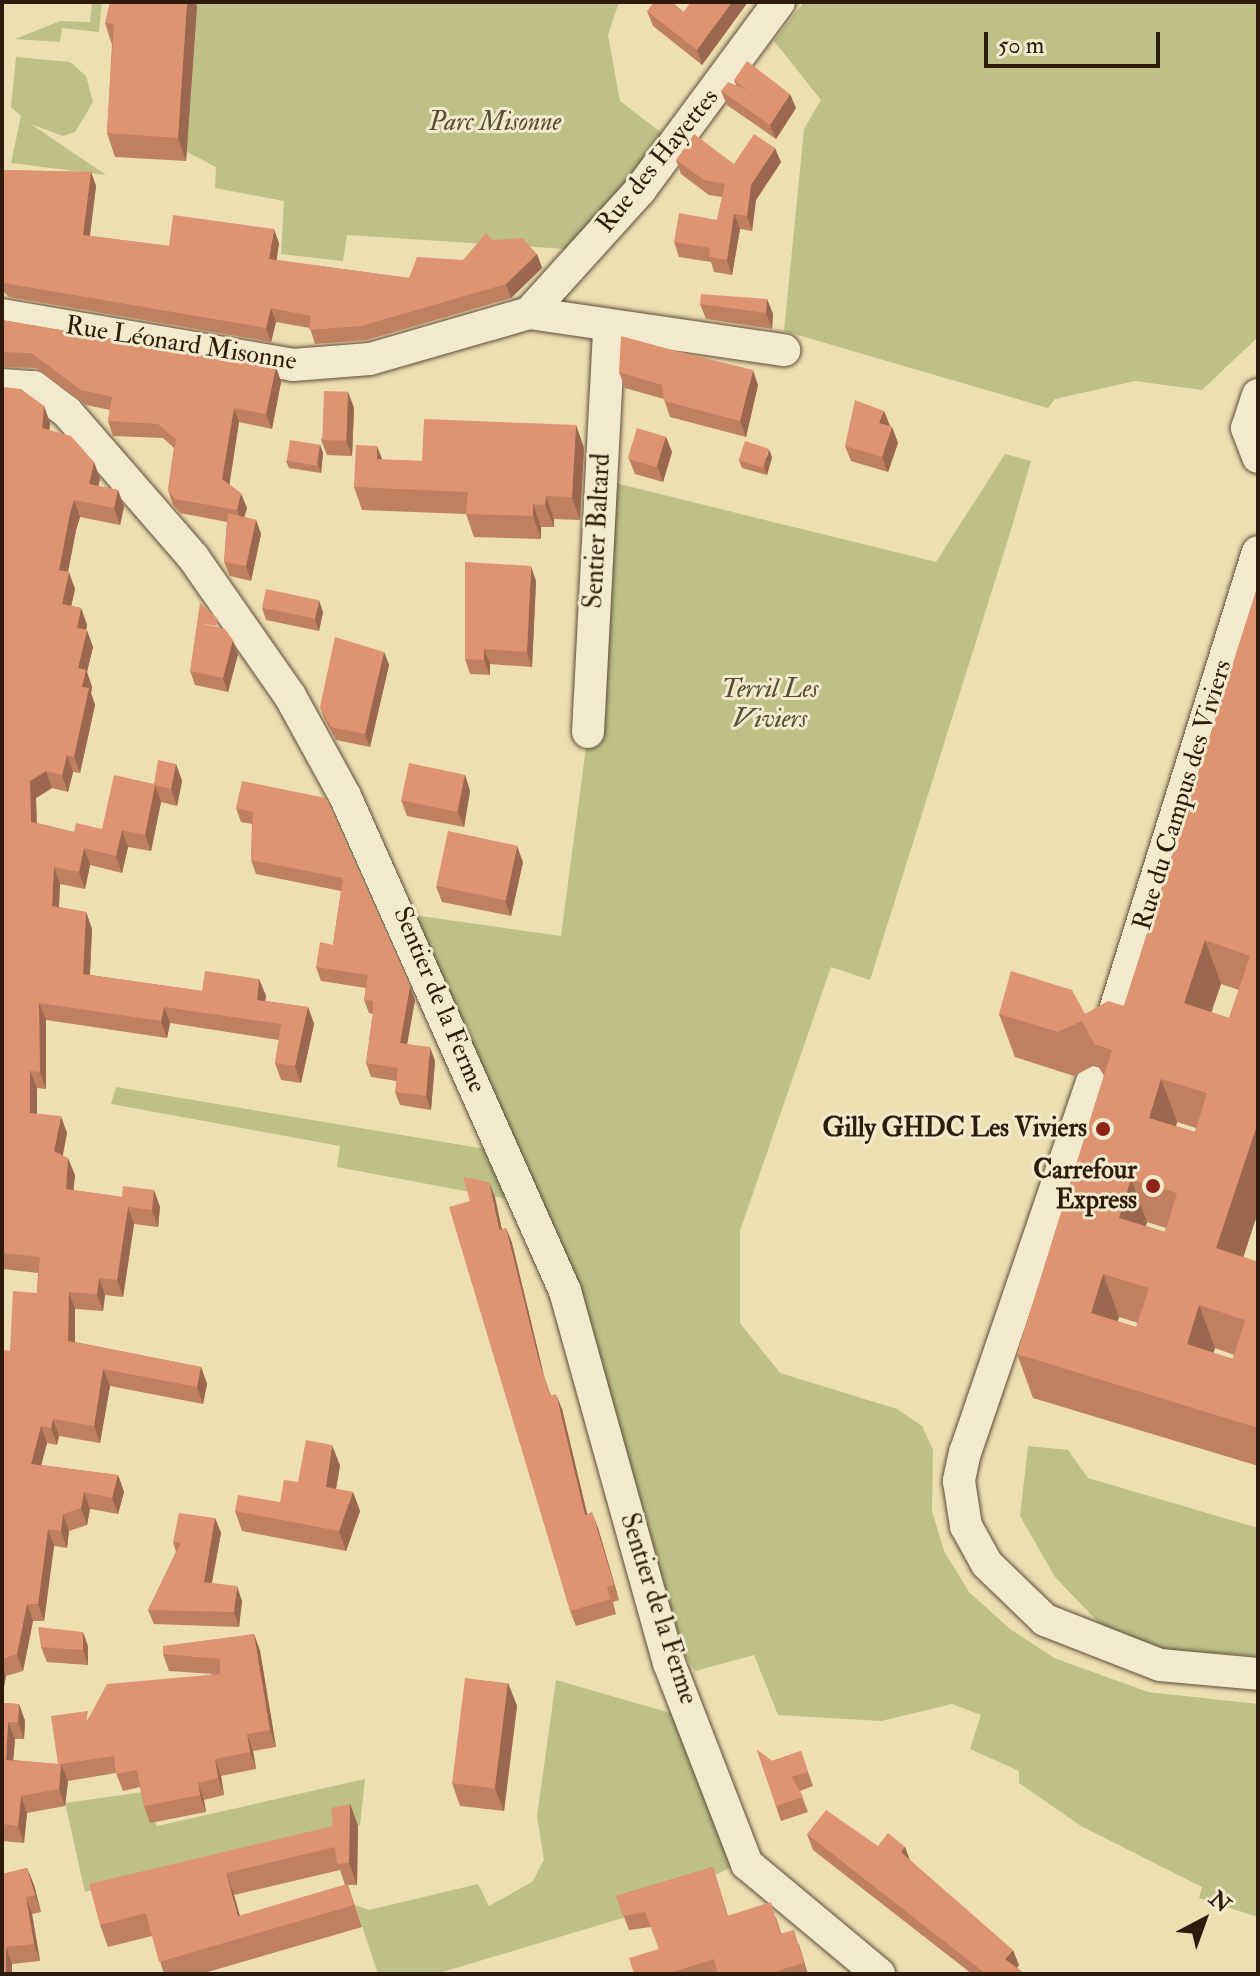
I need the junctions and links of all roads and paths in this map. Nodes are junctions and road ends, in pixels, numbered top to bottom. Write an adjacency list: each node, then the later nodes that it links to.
1 (779, 2): 2 (street, Rue des Hayettes)
2 (529, 313): 3 (street, Rue Léonard Misonne); 4 (street, Rue Léonard Misonne)
3 (2, 315)
4 (609, 330): 5 (street, Rue Léonard Misonne); 10 (street, Sentier Baltard)
5 (784, 350)
6 (2, 385): 14 (street, Sentier de la Ferme)
7 (1258, 395): 8 (street)
8 (1258, 457)
9 (1258, 552): 11 (street, Rue du Campus des Viviers)
10 (588, 732)
11 (1106, 1039)
12 (1092, 1082): 13 (street)
13 (1258, 1674)
14 (879, 1974)

